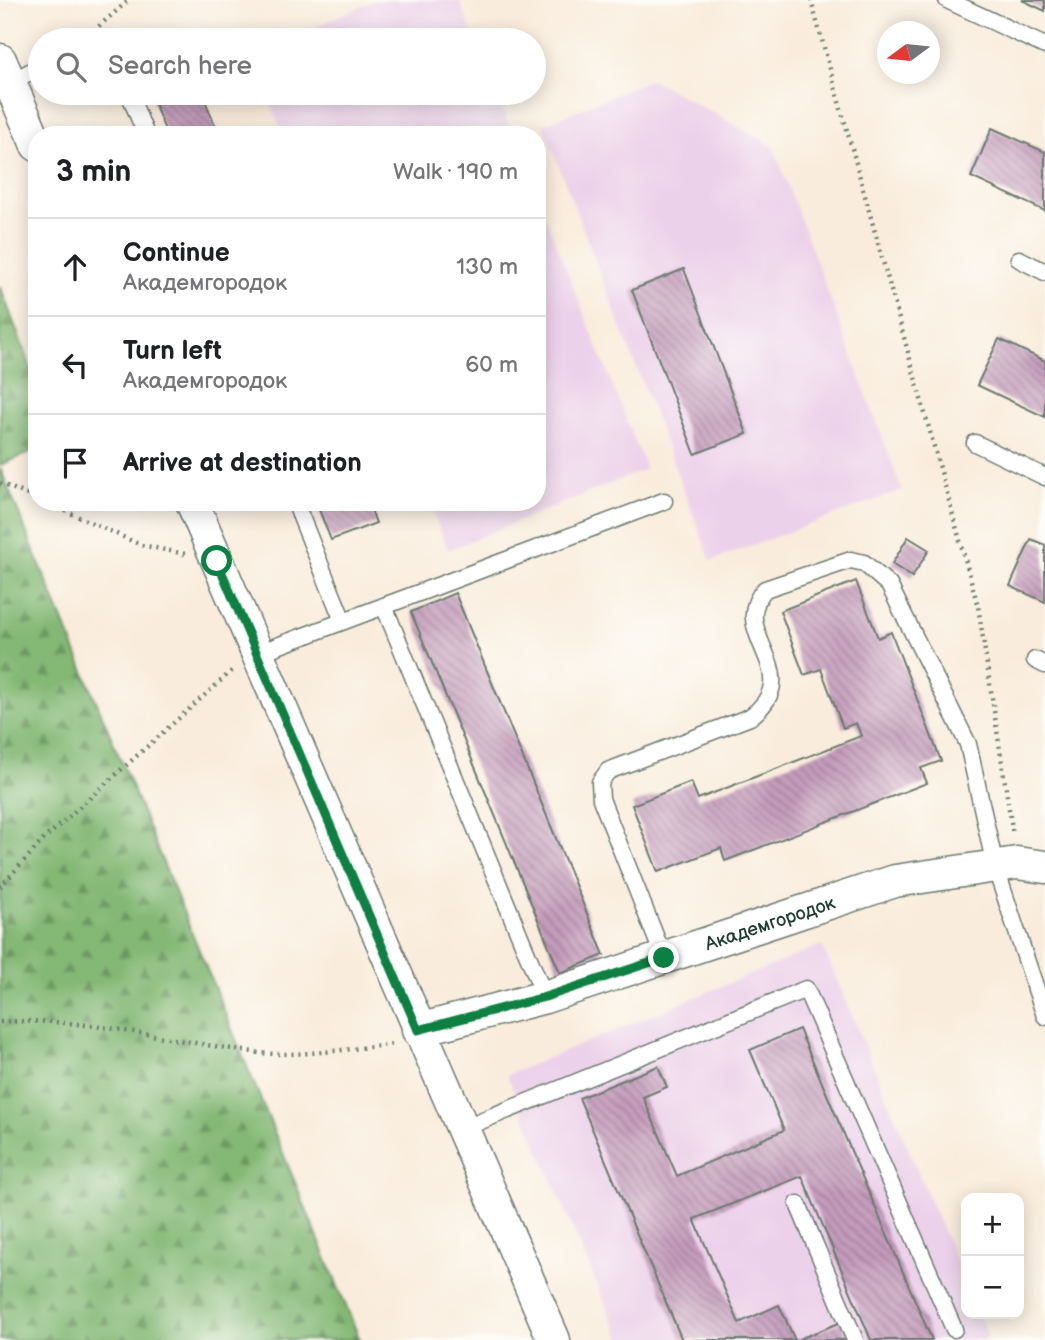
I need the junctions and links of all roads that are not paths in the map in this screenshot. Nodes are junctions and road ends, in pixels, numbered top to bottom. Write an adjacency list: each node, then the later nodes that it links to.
1 (947, 0): 2 (lane)
2 (1045, 46)
3 (28, 70): 4 (lane)
4 (3, 77): 7 (street)
5 (134, 105): 6 (lane)
6 (142, 126)
7 (28, 127)
8 (1019, 259): 9 (lane)
9 (1045, 272)
10 (975, 443): 11 (lane)
11 (1045, 477)
12 (664, 501): 15 (lane)
13 (196, 511): 17 (street)
14 (299, 511): 16 (lane)
15 (384, 606): 16 (lane); 20 (lane)
16 (343, 621): 17 (lane)
17 (256, 654): 22 (street)
18 (1025, 868): 19 (street, Академгородок); 19 (lane); 21 (lane)
19 (664, 958): 20 (street, Академгородок)
20 (545, 997): 22 (street, Академгородок)
21 (1045, 1016)
22 (421, 1036): 23 (street)
23 (461, 1129): 25 (lane); 26 (street)
24 (798, 1204): 27 (lane)
25 (954, 1329)
26 (554, 1340)
27 (855, 1340)

